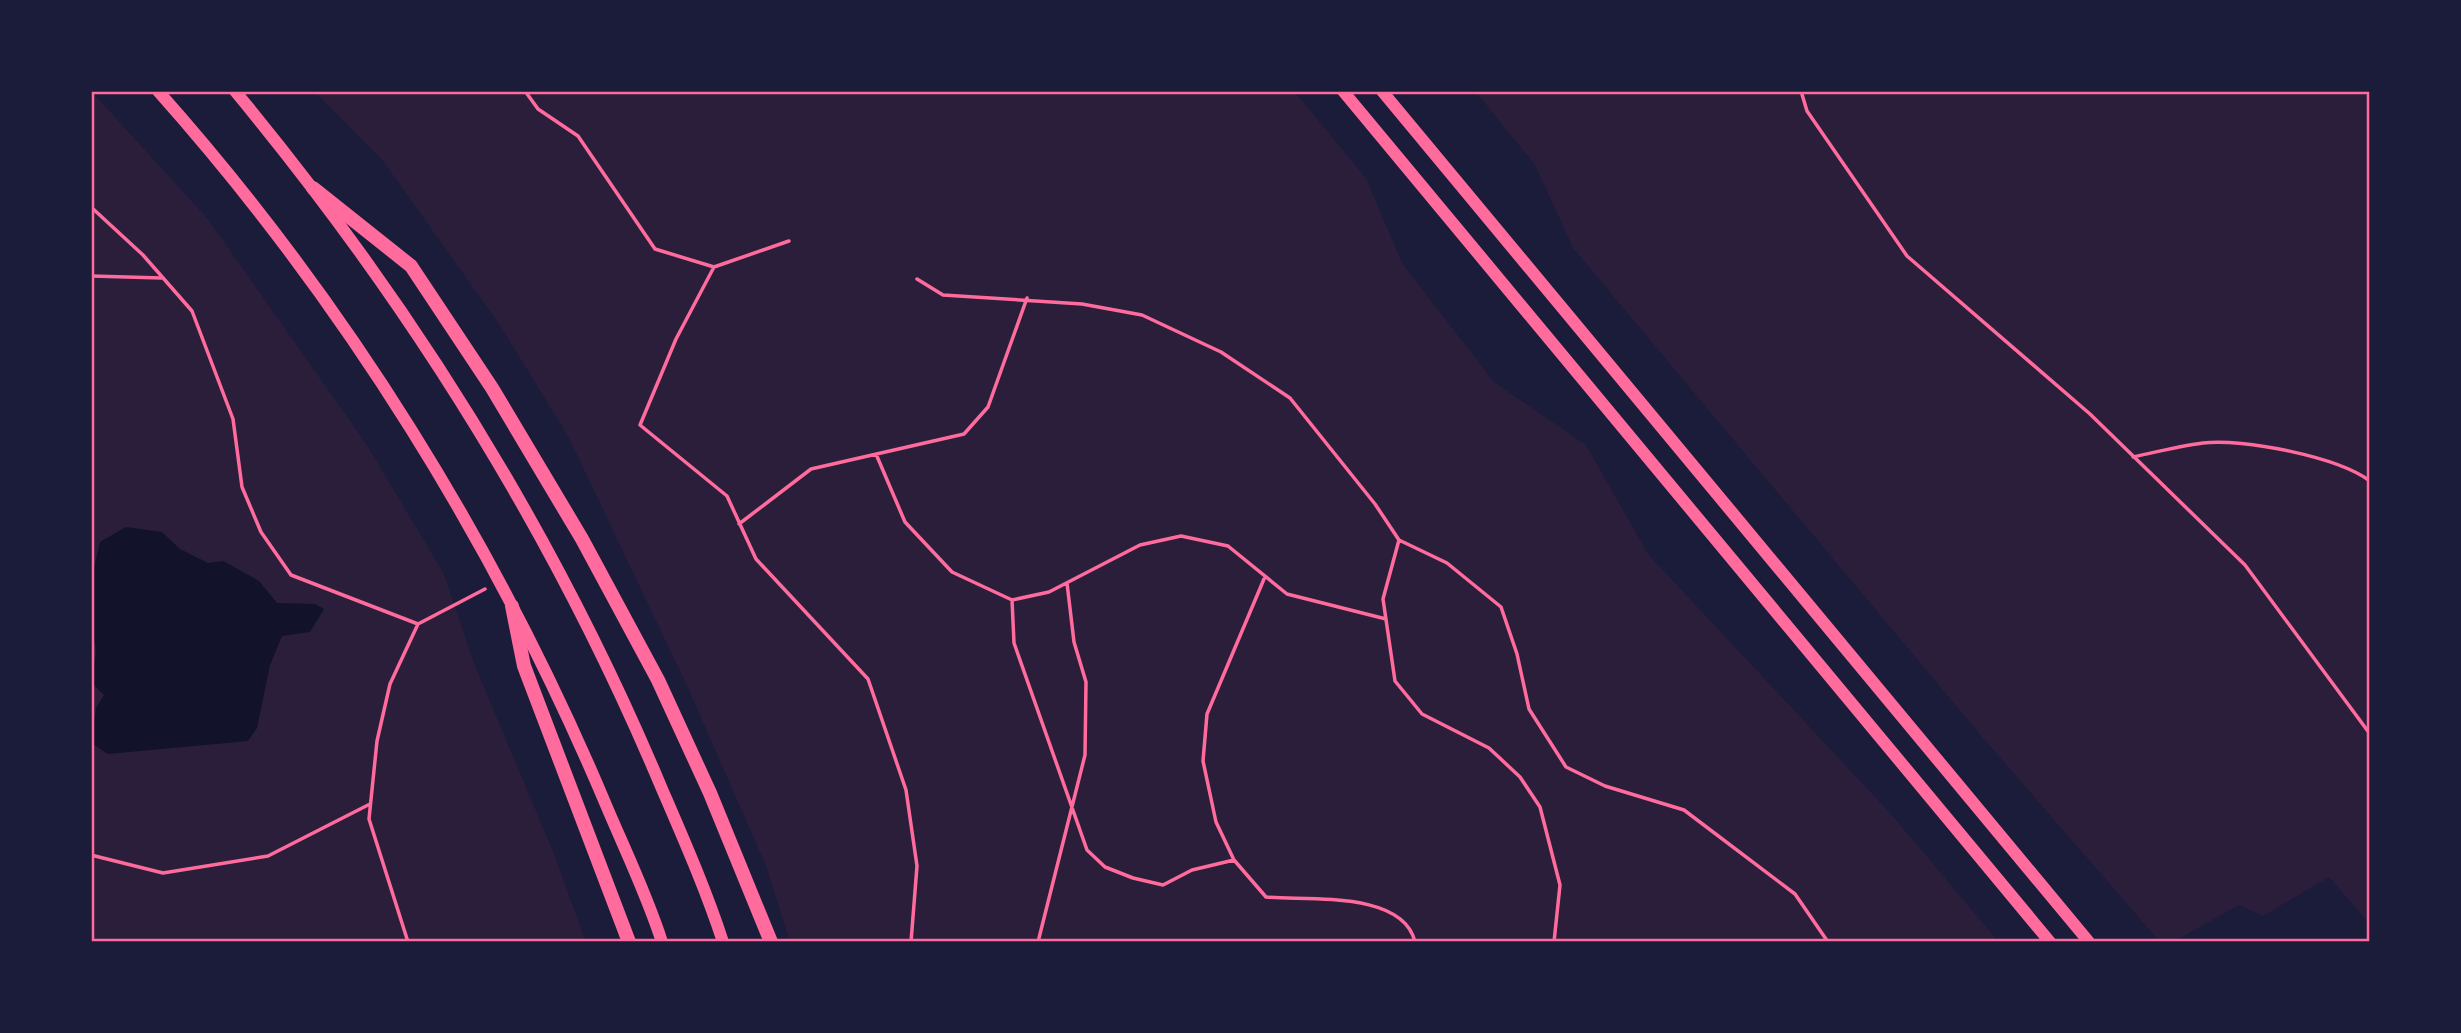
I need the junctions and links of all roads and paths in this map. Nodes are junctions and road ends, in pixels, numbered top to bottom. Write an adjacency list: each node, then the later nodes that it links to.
1 (158, 91): 21 (main road)
2 (235, 91): 7 (main road)
3 (525, 91): 10 (path)
4 (1343, 91): 42 (main road)
5 (1382, 91): 43 (main road)
6 (1801, 91): 16 (path)
7 (313, 188): 35 (main road); 36 (highway)
8 (91, 207): 12 (path)
9 (789, 241): 10 (path)
10 (714, 267): 18 (path)
11 (91, 276): 12 (path)
12 (163, 278): 26 (path)
13 (917, 279): 14 (path)
14 (1027, 298): 15 (path); 19 (path)
15 (876, 454): 18 (path); 23 (path)
16 (2133, 457): 17 (path); 27 (path)
17 (2370, 481)
18 (740, 524): 37 (path)
19 (1399, 540): 25 (path); 41 (path)
20 (1264, 579): 22 (path); 25 (path); 31 (path)
21 (499, 582): 24 (main road); 26 (path)
22 (1067, 583): 23 (path); 29 (path)
23 (1012, 600): 29 (path)
24 (512, 606): 33 (highway); 34 (main road)
25 (1386, 619): 40 (path)
26 (418, 624): 28 (path)
27 (2370, 734)
28 (371, 803): 30 (path); 32 (path)
29 (1070, 810): 31 (path); 38 (path)
30 (91, 856)
31 (1234, 860): 39 (path)
32 (408, 942)
33 (629, 942)
34 (662, 942)
35 (723, 942)
36 (771, 942)
37 (911, 942)
38 (1038, 942)
39 (1415, 942)
40 (1555, 942)
41 (1828, 942)
42 (2050, 942)
43 (2089, 942)

